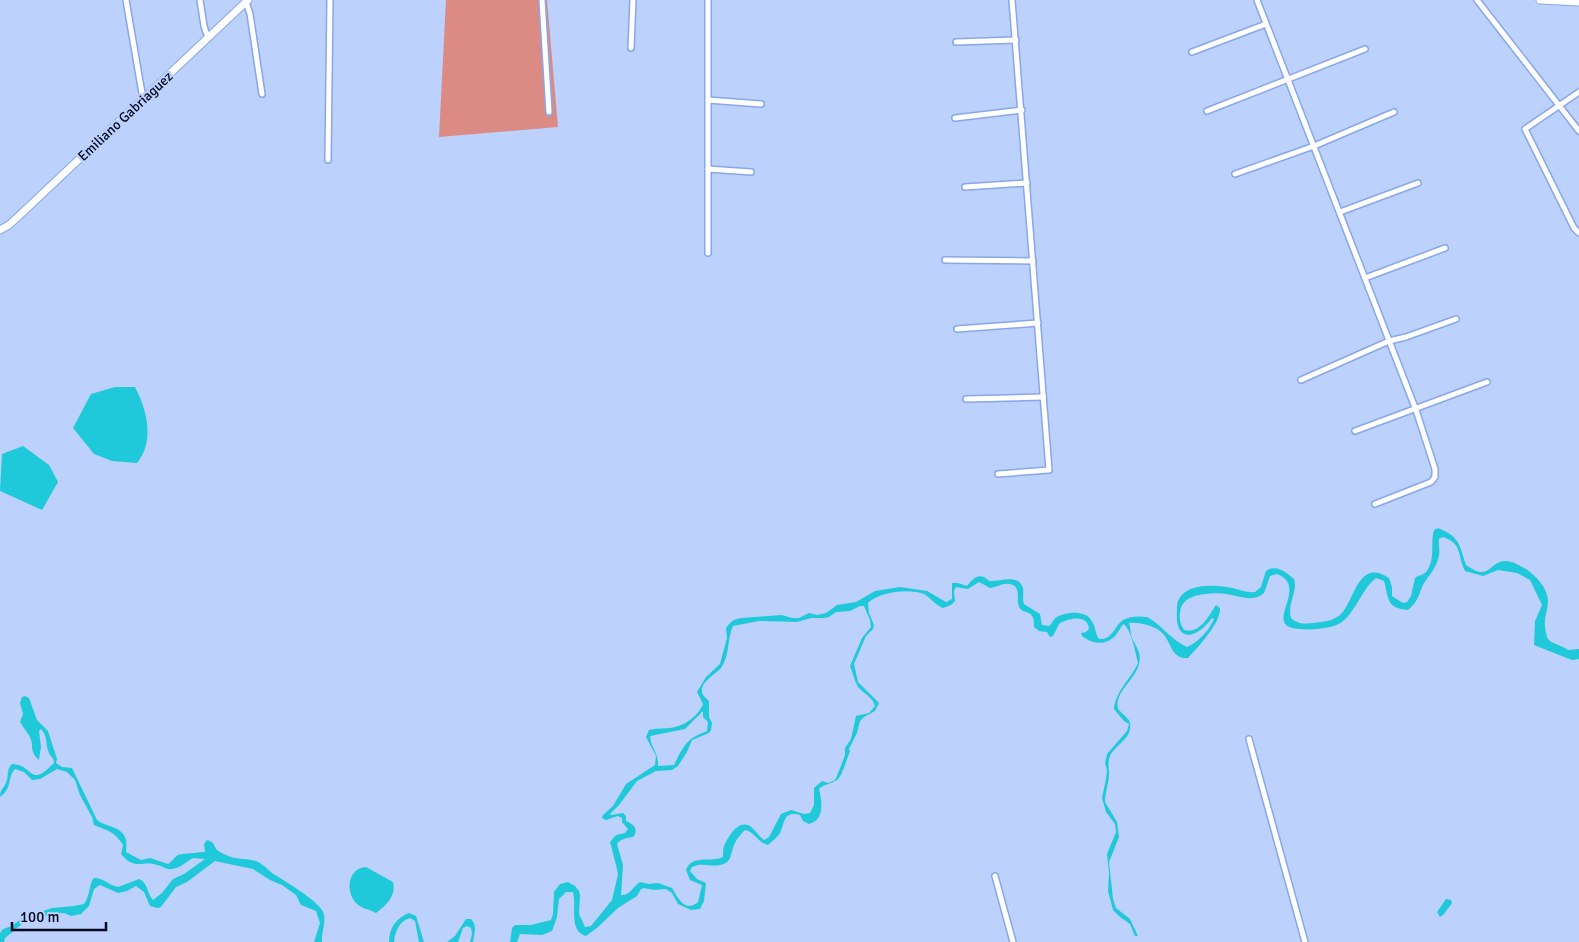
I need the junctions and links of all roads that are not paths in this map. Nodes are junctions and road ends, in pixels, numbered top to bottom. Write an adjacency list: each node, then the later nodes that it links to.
1 (126, 0): 24 (street)
2 (200, 0): 15 (street)
3 (330, 0): 35 (street)
4 (542, 0): 30 (street)
5 (633, 0): 18 (street)
6 (708, 0): 25 (street)
7 (1012, 0): 16 (street)
8 (1257, 0): 14 (street)
9 (1477, 0): 27 (street)
10 (1540, 0): 12 (main road)
11 (247, 1): 15 (main road, Emiliano Gabriaguez); 23 (street)
12 (1575, 1): 13 (street)
13 (1579, 8)
14 (1266, 24): 20 (street); 21 (street)
15 (208, 38): 24 (main road, Emiliano Gabriaguez)
16 (1016, 40): 17 (street); 28 (street)
17 (956, 42)
18 (631, 48)
19 (1365, 49): 21 (street)
20 (1192, 52)
21 (1288, 80): 29 (street); 34 (street)
22 (1579, 92): 27 (street)
23 (262, 94)
24 (143, 99): 43 (main road, Emiliano Gabriaguez)
25 (708, 100): 26 (street); 36 (street)
26 (761, 104)
27 (1561, 106): 33 (street); 44 (street)
28 (1022, 110): 32 (street); 39 (street)
29 (1207, 111)
30 (550, 112)
31 (1394, 112): 34 (street)
32 (955, 118)
33 (1579, 131)
34 (1314, 146): 38 (street); 42 (street)
35 (328, 160)
36 (708, 169): 37 (street); 46 (street)
37 (751, 172)
38 (1235, 174)
39 (1027, 183): 41 (street); 48 (street)
40 (1418, 183): 42 (street)
41 (965, 187)
42 (1340, 212): 49 (street)
43 (0, 230)
44 (1579, 233)
45 (1445, 248): 49 (street)
46 (708, 253)
47 (945, 260): 48 (street)
48 (1033, 261): 51 (street)
49 (1365, 278): 53 (street)
50 (1456, 319): 53 (street)
51 (1038, 323): 52 (street); 56 (street)
52 (957, 329)
53 (1389, 341): 54 (street); 58 (street)
54 (1301, 380)
55 (1487, 382): 58 (street)
56 (1043, 397): 57 (street); 60 (street)
57 (966, 399)
58 (1416, 410): 59 (street); 61 (street)
59 (1355, 431)
60 (998, 474)
61 (1375, 504)
62 (1249, 739): 65 (street)
63 (995, 876): 64 (street)
64 (1013, 942)
65 (1305, 942)

